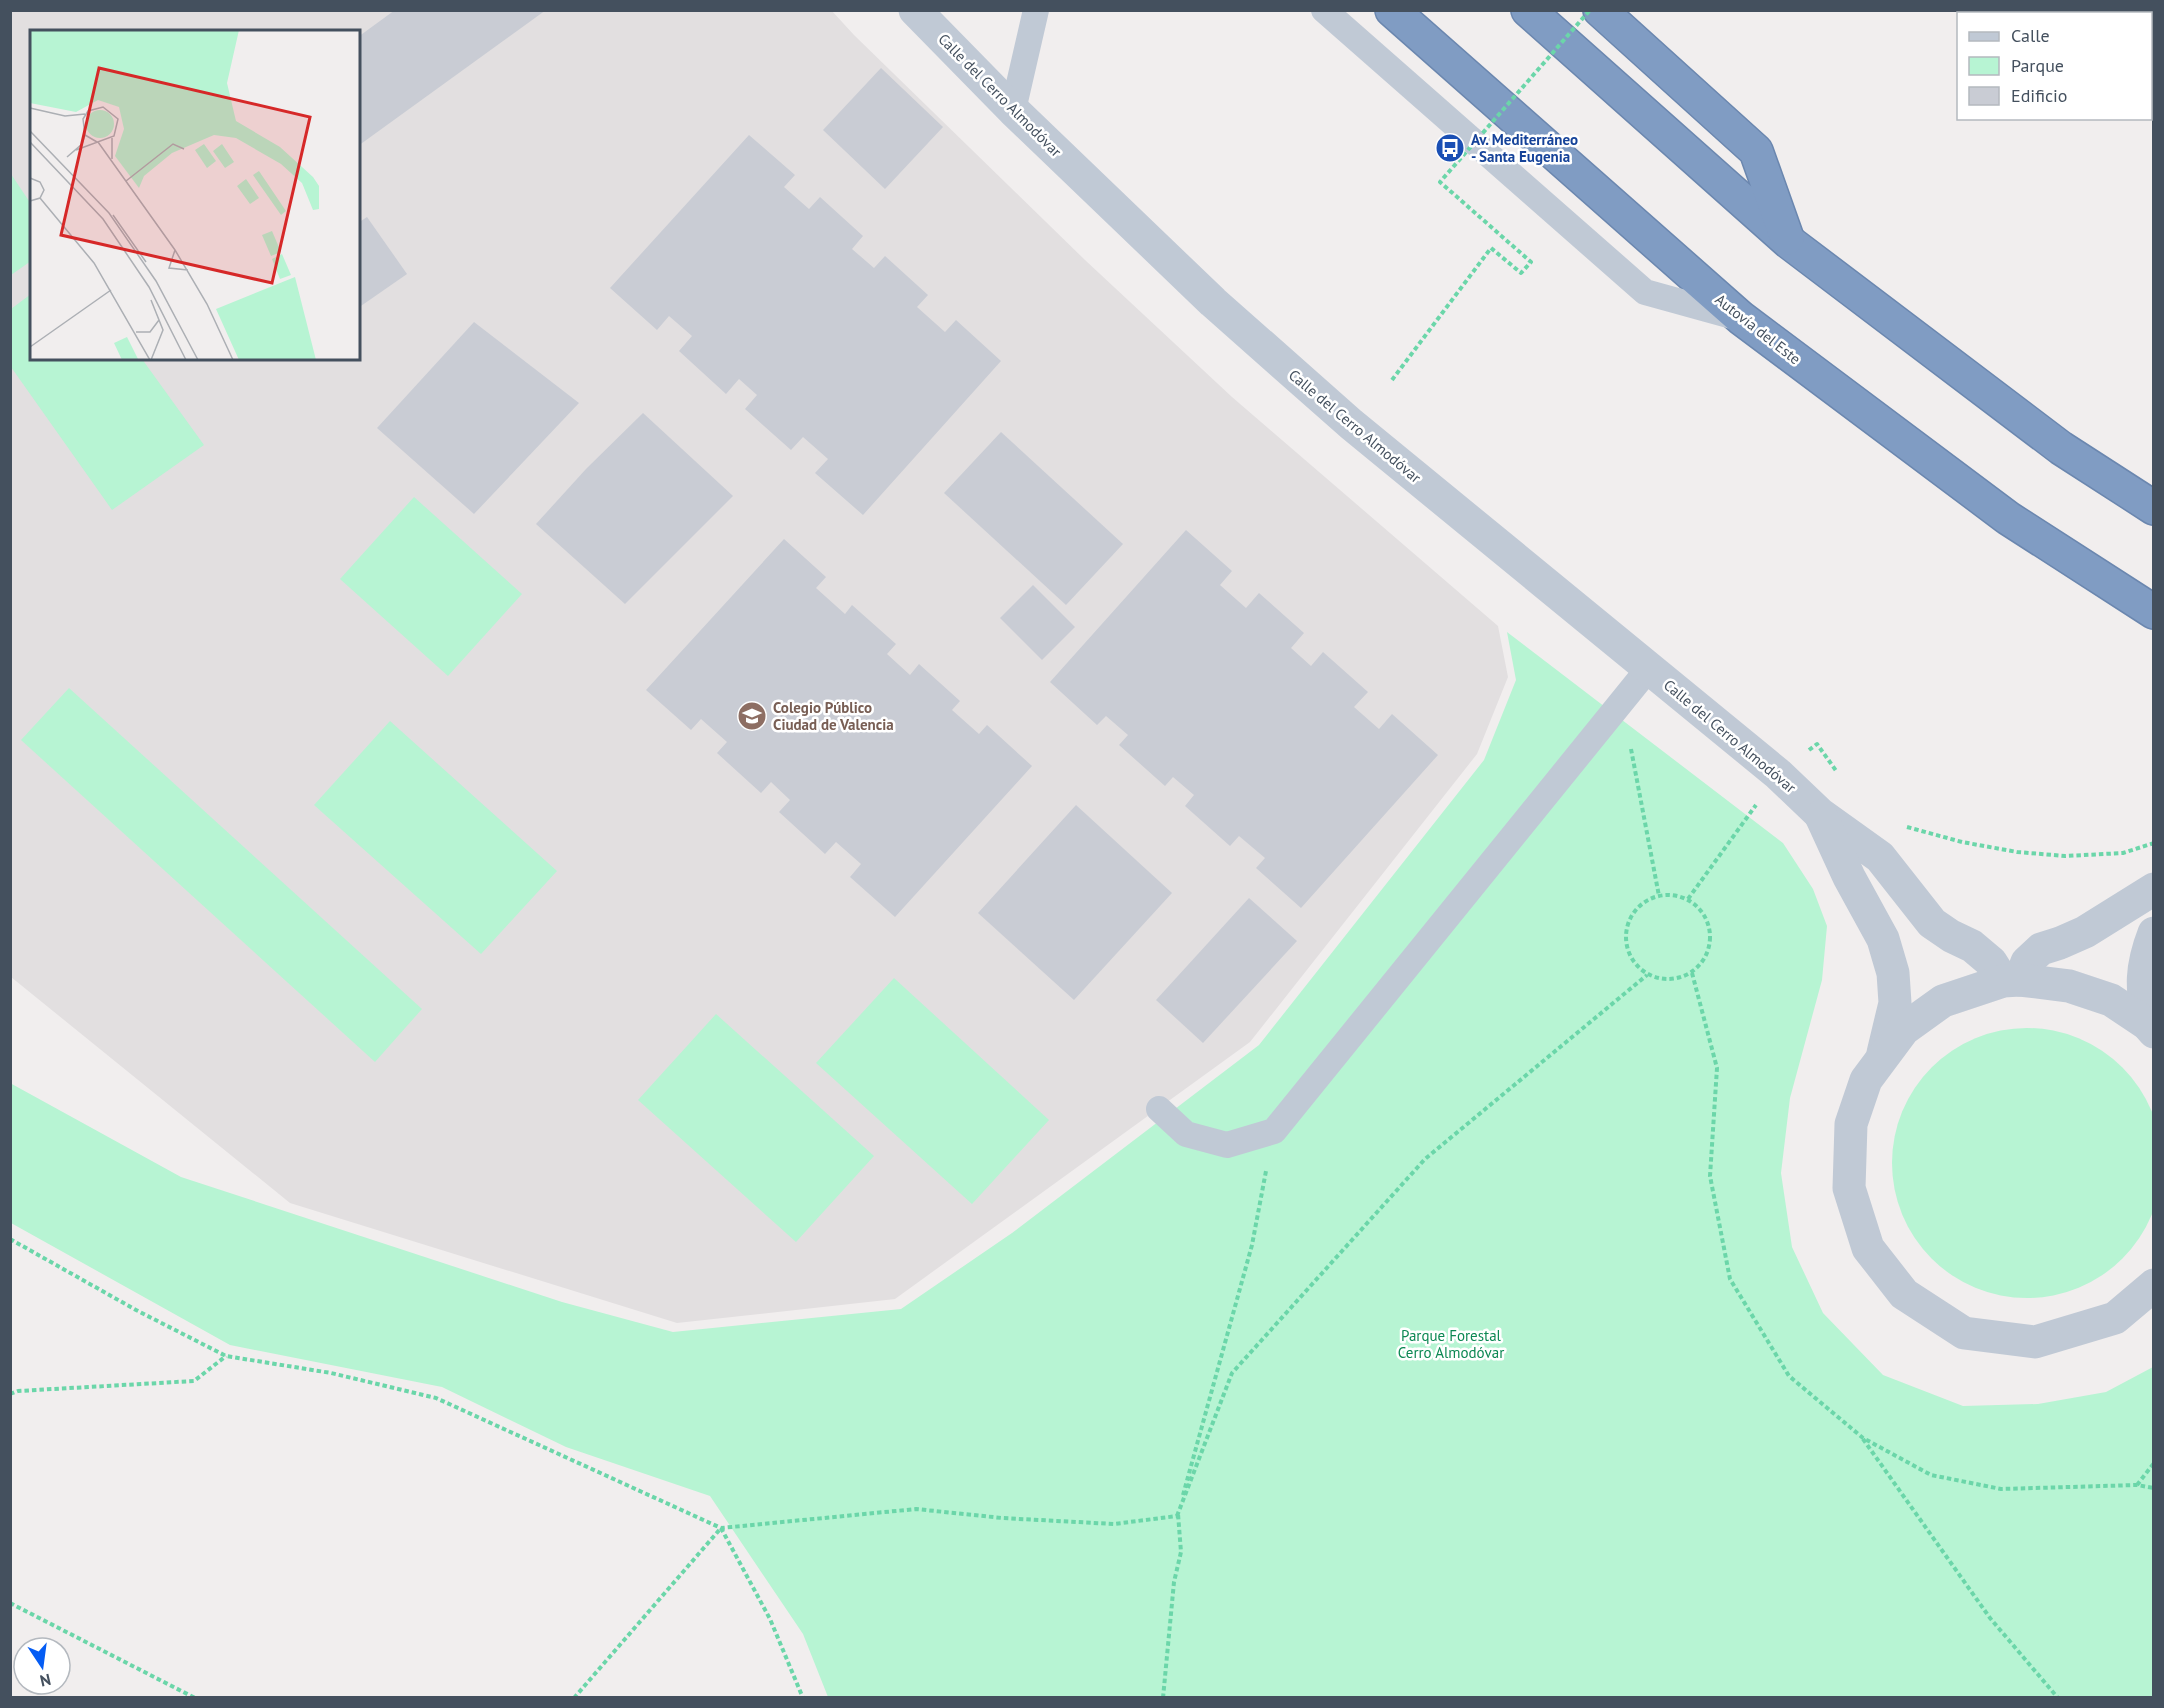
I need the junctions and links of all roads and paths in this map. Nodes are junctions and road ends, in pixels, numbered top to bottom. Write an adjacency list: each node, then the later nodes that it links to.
1 (915, 10): 8 (street, Calle del Cerro Almodóvar)
2 (1036, 10): 8 (lane)
3 (1324, 10): 10 (lane)
4 (1392, 10): 10 (highway, Autovía del Este)
5 (1528, 10): 9 (highway)
6 (1590, 10): 11 (path, bridge)
7 (1600, 10): 9 (highway)
8 (1013, 110): 14 (street, Calle del Cerro Almodóvar)
9 (1789, 242): 12 (highway)
10 (1741, 318): 13 (highway, Autovía del Este)
11 (1392, 380)
12 (2154, 508)
13 (2154, 612)
14 (1649, 668): 15 (lane); 16 (street, Calle del Cerro Almodóvar)
15 (1610, 716): 22 (path); 31 (lane)
16 (1790, 765): 17 (path); 18 (street, Calle del Cerro Almodóvar); 23 (path)
17 (1842, 778)
18 (1820, 814): 27 (street, Calle del Cerro Almodóvar); 29 (street, Calle del Cerro Almodóvar)
19 (1896, 824): 20 (path)
20 (2154, 843)
21 (2154, 889): 27 (street)
22 (1659, 896): 23 (path); 26 (path)
23 (1688, 899): 25 (path)
24 (2154, 933): 28 (street)
25 (1692, 973): 26 (path); 36 (path)
26 (1647, 975): 40 (path)
27 (2012, 981): 28 (street); 29 (street)
28 (2150, 1028)
29 (1882, 1060): 33 (street)
30 (1159, 1108): 31 (lane)
31 (1274, 1131): 40 (path)
32 (10, 1239): 34 (path)
33 (2154, 1285)
34 (226, 1356): 35 (path); 41 (path)
35 (10, 1394)
36 (1863, 1438): 38 (path); 47 (path)
37 (2154, 1463): 38 (path)
38 (2137, 1485): 39 (path)
39 (2154, 1488)
40 (1178, 1516): 41 (path); 46 (path)
41 (720, 1528): 44 (path); 45 (path)
42 (10, 1603): 43 (path)
43 (195, 1697)
44 (574, 1698)
45 (803, 1698)
46 (1163, 1698)
47 (2058, 1698)

